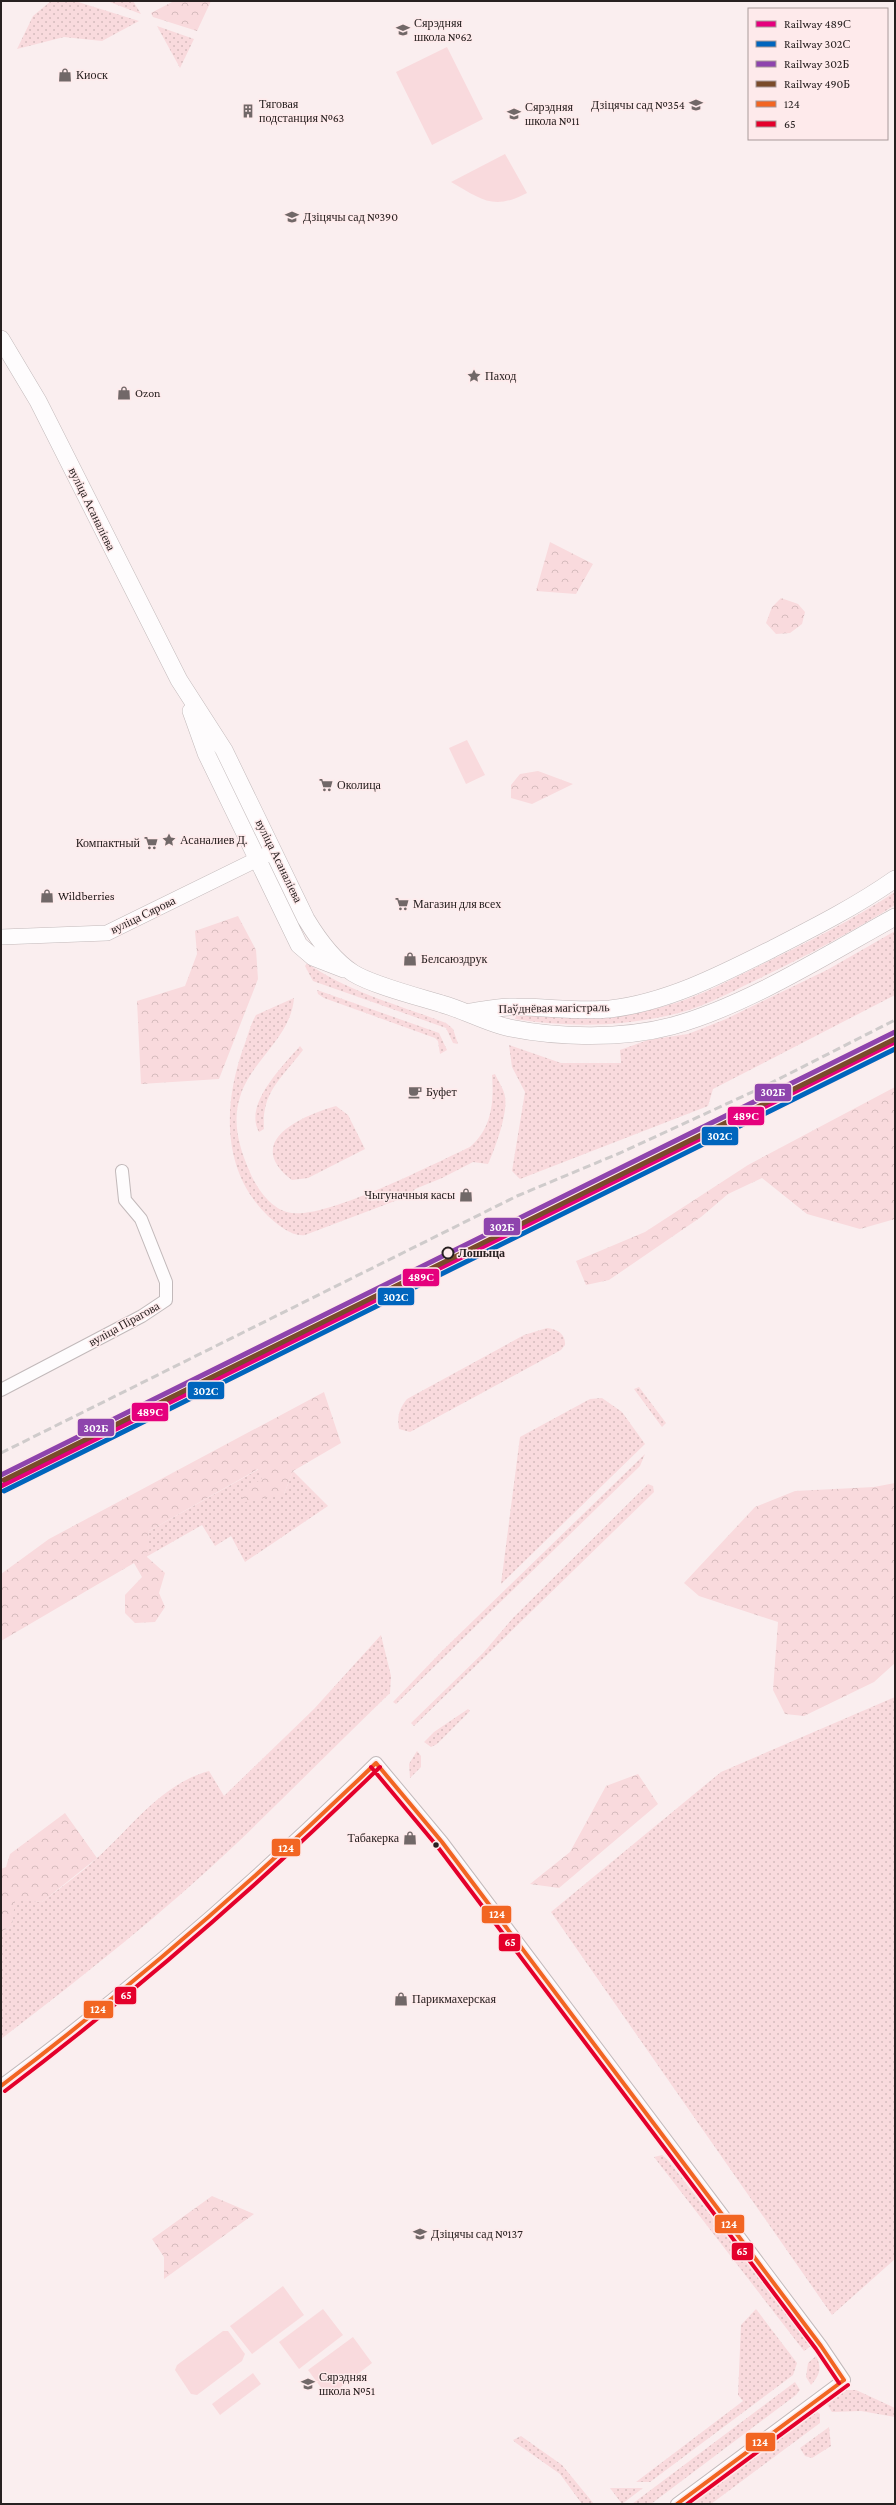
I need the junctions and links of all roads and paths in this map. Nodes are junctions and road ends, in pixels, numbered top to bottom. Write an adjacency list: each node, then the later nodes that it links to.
1 (1, 339): 2 (main road, вуліца Асаналіева)
2 (179, 680): 3 (main road, вуліца Асаналіева); 4 (main road, вуліца Асаналіева)
3 (273, 851): 4 (street, вуліца Сярова); 8 (main road, вуліца Асаналіева)
4 (258, 860): 7 (street, вуліца Сярова); 8 (main road, вуліца Асаналіева)
5 (895, 879): 9 (main road, Паўднёвая магістраль)
6 (895, 917): 9 (main road, Паўднёвая магістраль)
7 (1, 937)
8 (353, 973): 9 (main road, вуліца Асаналіева)
9 (470, 1012)
10 (122, 1172): 11 (street, вуліца Пірагова)
11 (1, 1390)
12 (1, 2086): 13 (street)
13 (677, 2504)

